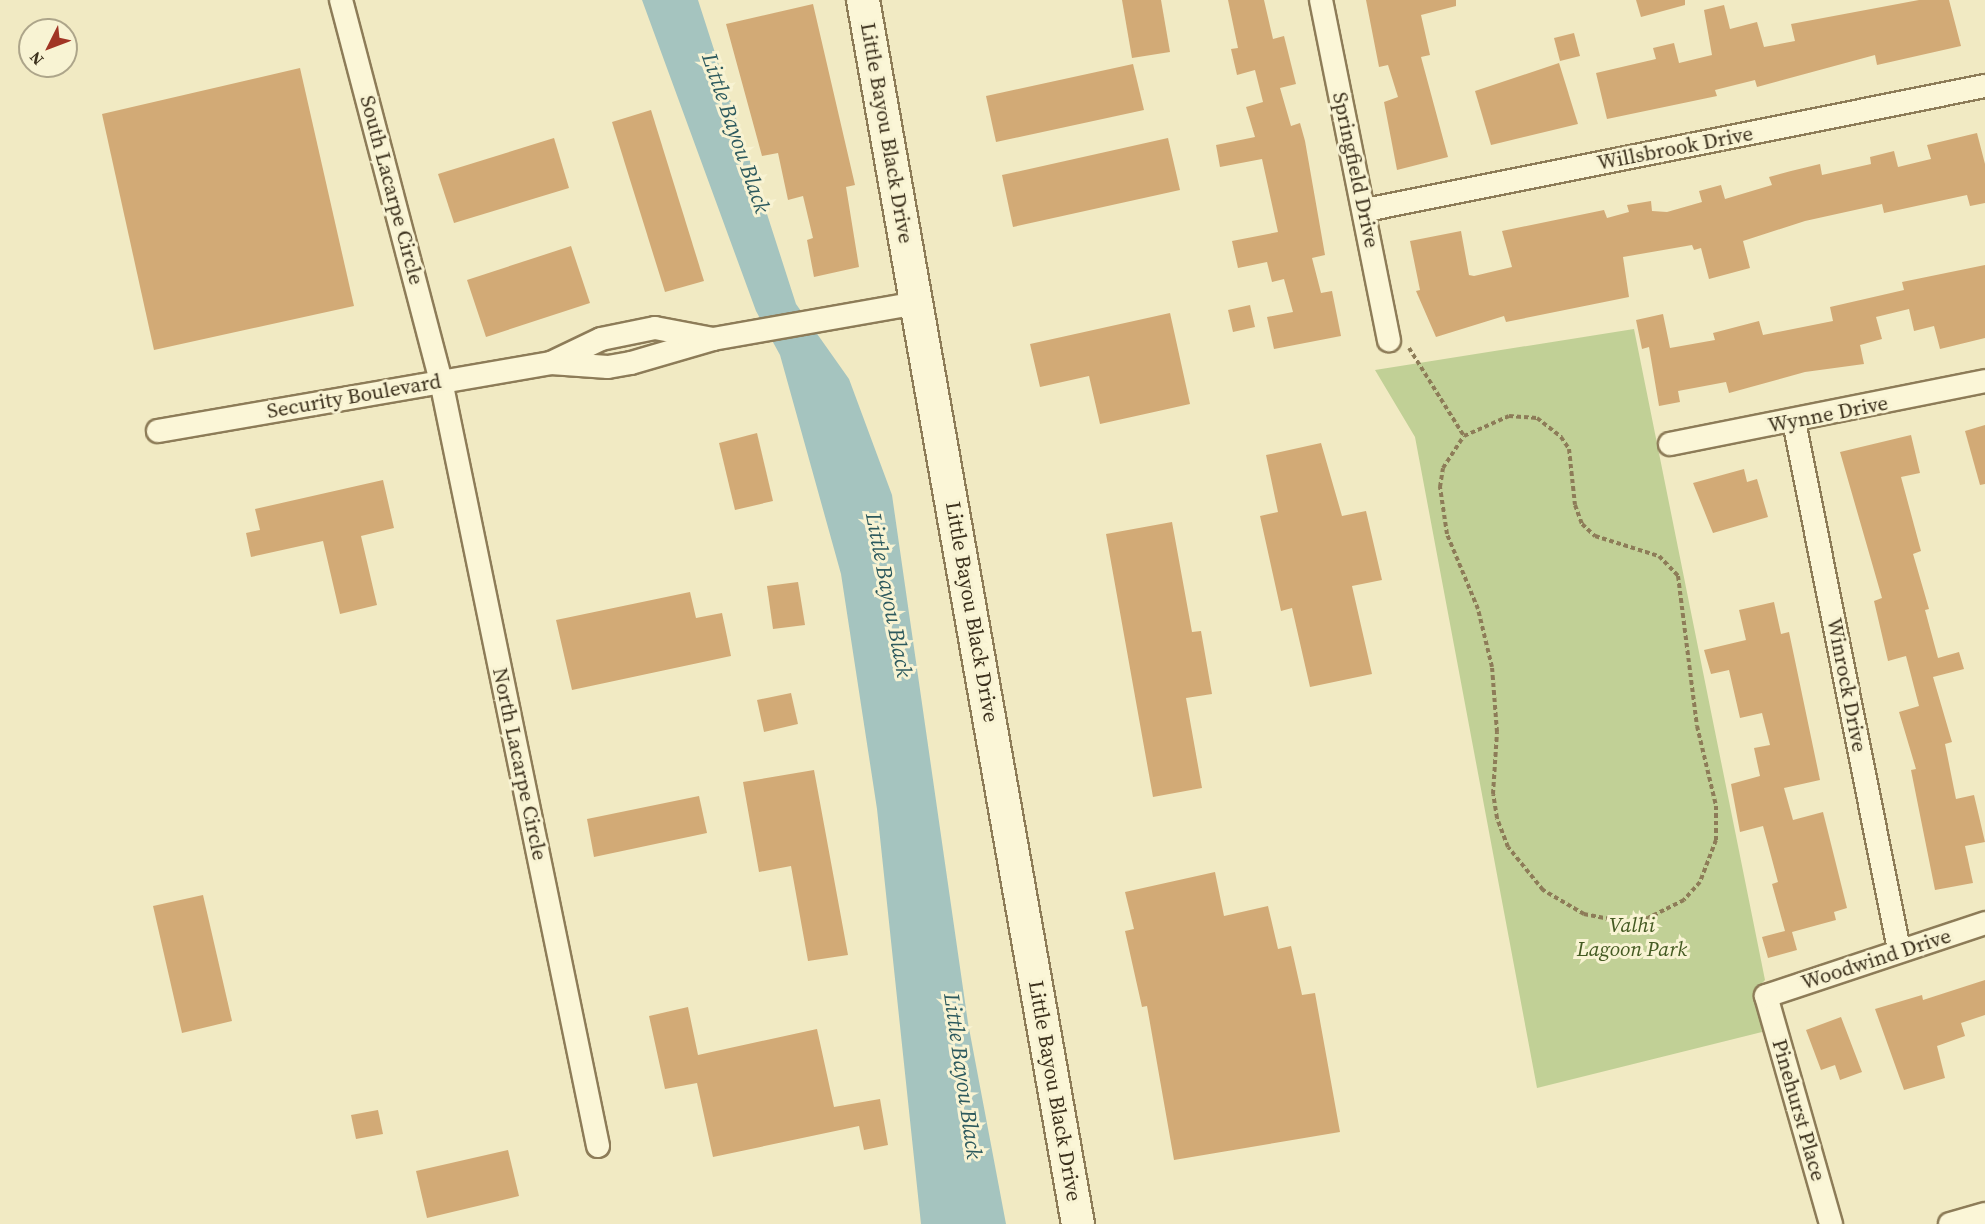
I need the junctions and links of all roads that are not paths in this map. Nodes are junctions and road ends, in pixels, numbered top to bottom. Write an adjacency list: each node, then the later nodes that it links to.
1 (341, 0): 8 (street, South Lacarpe Circle)
2 (863, 0): 6 (main road, Little Bayou Black Drive)
3 (1321, 0): 5 (street, Springfield Drive)
4 (1985, 86): 5 (street, Willsbrook Drive)
5 (1366, 210): 7 (street, Springfield Drive)
6 (918, 303): 8 (street, Security Boulevard); 19 (main road, Little Bayou Black Drive)
7 (1397, 341)
8 (441, 381): 11 (street, Security Boulevard); 16 (street, North Lacarpe Circle)
9 (1985, 381): 10 (street, Wynne Drive)
10 (1794, 421): 12 (street, Wynne Drive); 14 (street, Winrock Drive)
11 (158, 431)
12 (1670, 444)
13 (1985, 923): 14 (street, Woodwind Drive)
14 (1899, 950): 15 (street, Woodwind Drive)
15 (1767, 996): 18 (street, Pinehurst Place)
16 (598, 1146)
17 (1985, 1214): 20 (street)
18 (1827, 1223)
19 (1078, 1224)
20 (1950, 1224)

